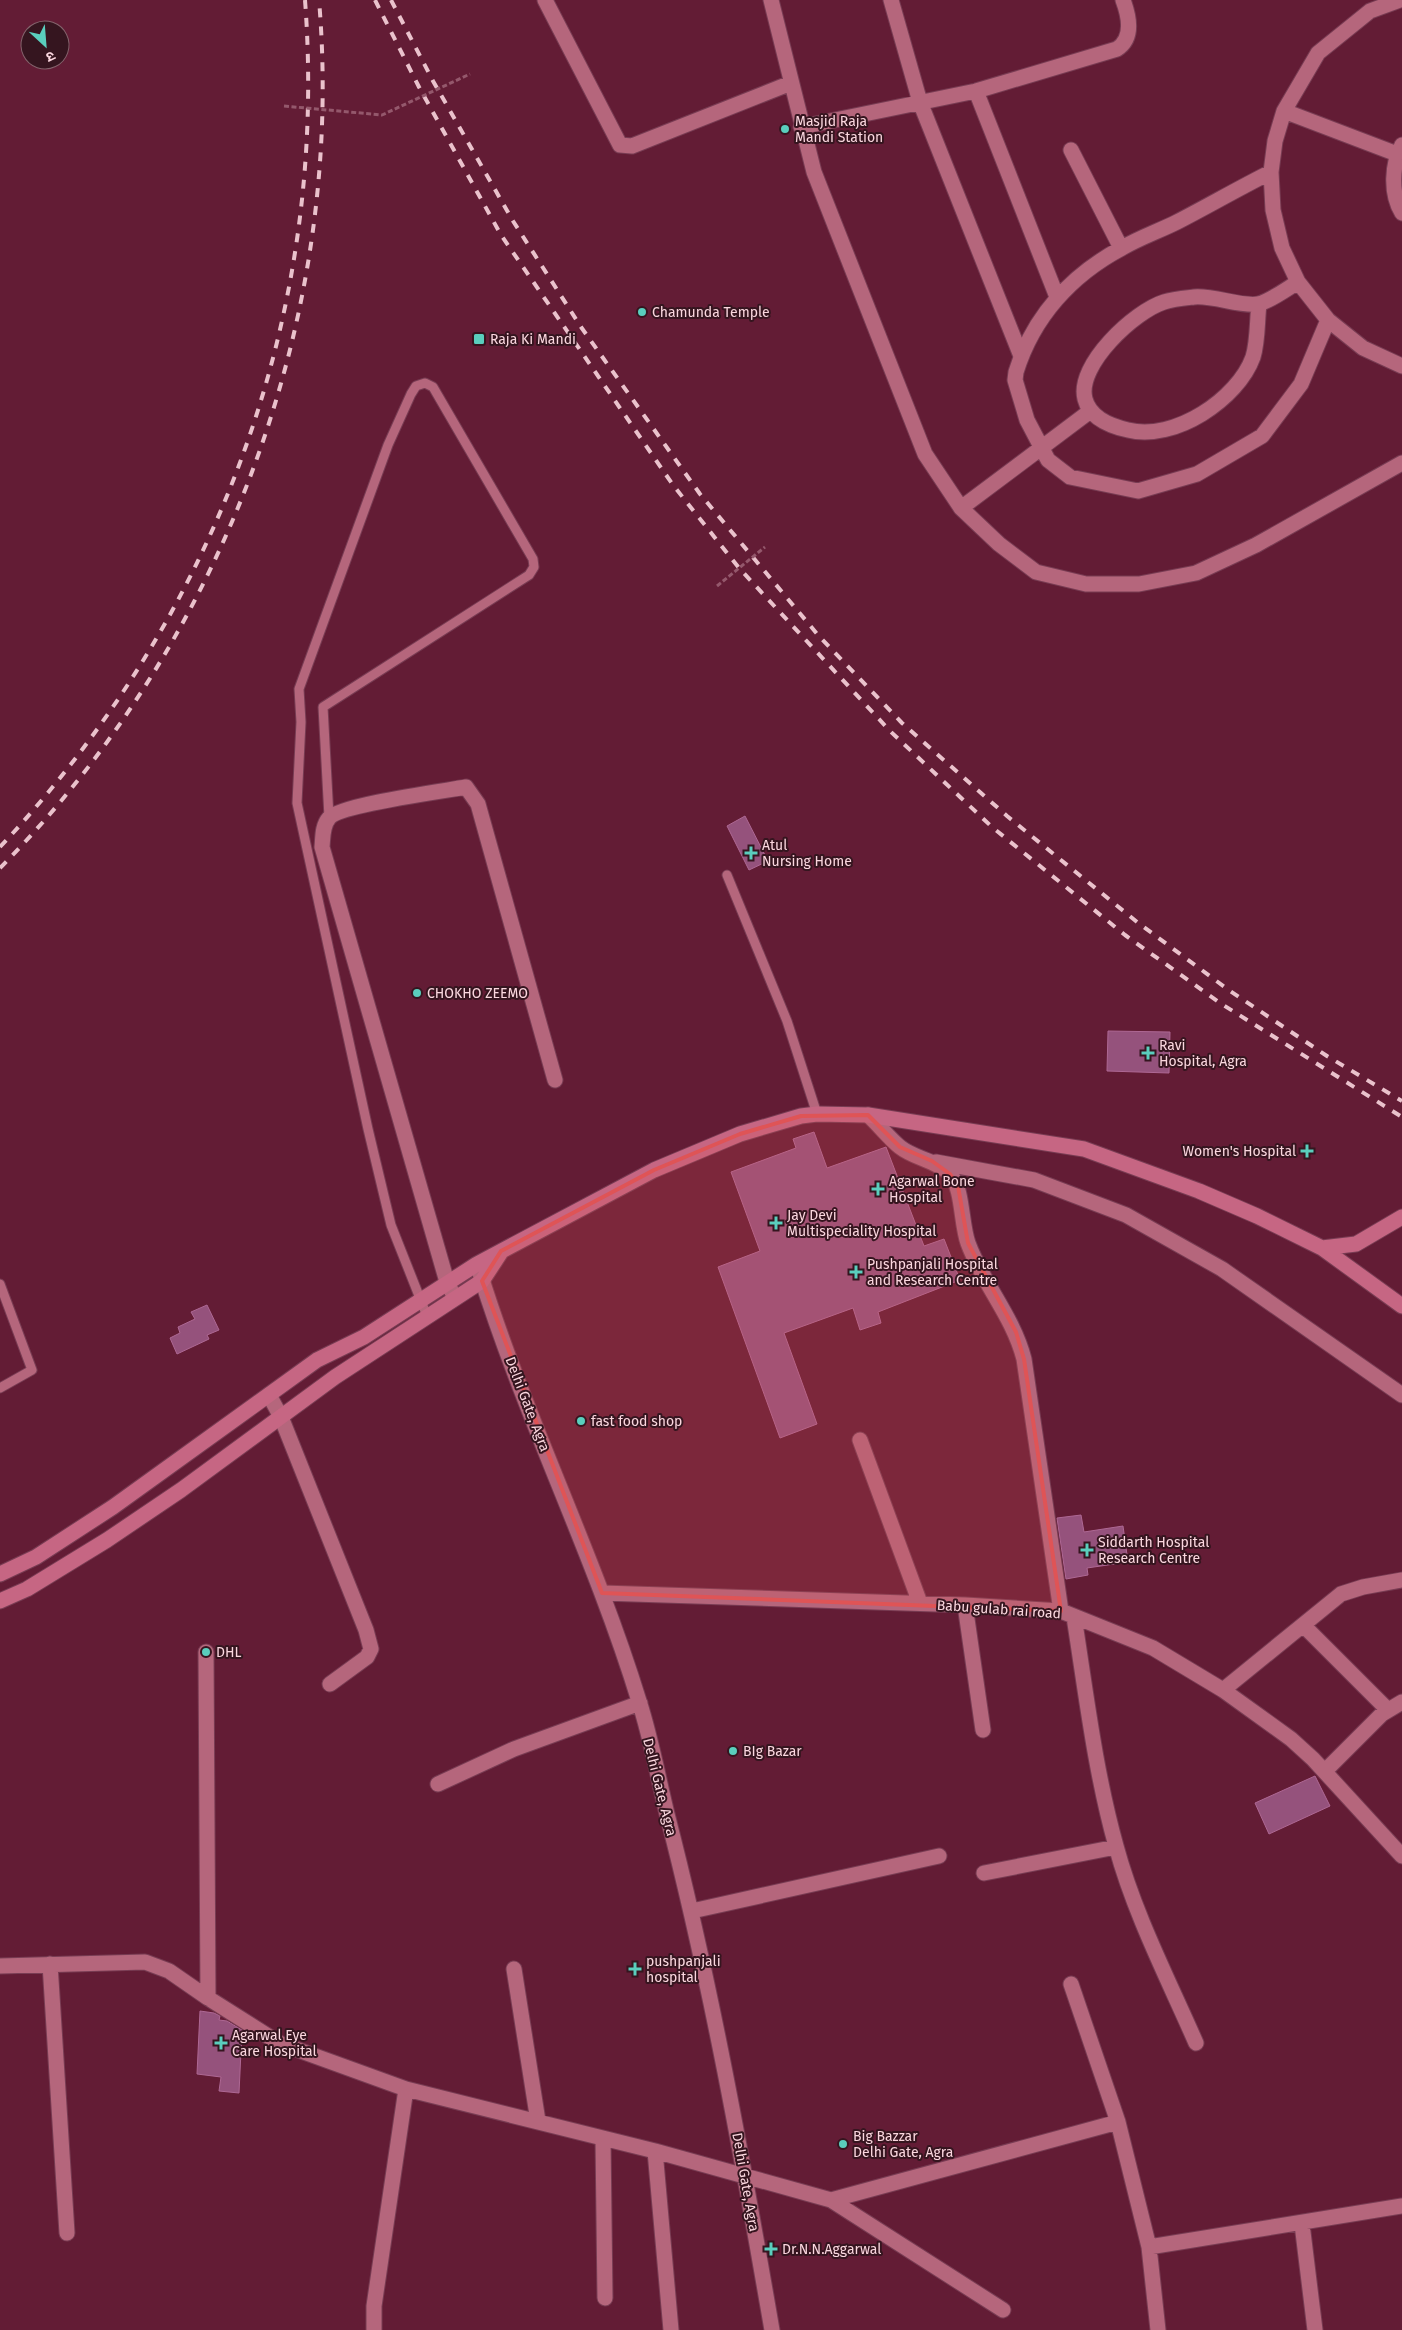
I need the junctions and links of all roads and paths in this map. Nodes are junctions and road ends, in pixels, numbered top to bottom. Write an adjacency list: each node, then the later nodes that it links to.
1 (546, 0): 7 (street)
2 (771, 0): 7 (street)
3 (891, 0): 9 (street)
4 (1123, 0): 8 (street)
5 (1400, 0): 11 (street)
6 (470, 74): 10 (path, bridge)
7 (791, 83): 12 (street)
8 (976, 91): 9 (street); 19 (street)
9 (920, 102): 12 (street); 22 (street)
10 (284, 106)
11 (1284, 111): 13 (street); 15 (street)
12 (801, 127): 27 (street)
13 (1400, 149): 16 (street)
14 (1071, 150): 17 (street)
15 (1271, 172): 17 (street); 18 (street)
16 (1402, 213)
17 (1121, 248): 19 (street)
18 (1298, 282): 20 (street); 21 (street)
19 (1058, 297): 22 (street)
20 (1258, 304): 24 (street); 24 (street)
21 (1328, 320): 23 (street); 25 (street)
22 (1021, 356): 25 (street)
23 (1402, 366)
24 (1090, 412): 25 (street)
25 (1041, 448): 27 (street)
26 (1402, 463): 27 (street)
27 (961, 508)
28 (765, 547): 29 (path, bridge)
29 (717, 586)
30 (329, 817): 32 (street); 41 (street); 44 (lane)
31 (727, 875): 33 (lane)
32 (555, 1080)
33 (817, 1114): 34 (main road); 38 (main road)
34 (868, 1114): 35 (street); 37 (main road)
35 (932, 1161): 49 (street); 60 (street)
36 (1402, 1217): 37 (main road)
37 (1322, 1248): 45 (main road)
38 (502, 1251): 39 (main road); 40 (main road)
39 (477, 1264): 40 (street, Delhi Gate, Agra); 41 (main road)
40 (482, 1280): 43 (main road); 56 (street, Delhi Gate, Agra)
41 (448, 1282): 43 (street); 44 (main road)
42 (0, 1284): 47 (lane)
43 (455, 1298): 46 (main road)
44 (420, 1300): 46 (lane); 48 (main road)
45 (1402, 1306)
46 (427, 1316): 50 (main road)
47 (0, 1388)
48 (269, 1395): 50 (street); 52 (main road)
49 (1402, 1395)
50 (281, 1416): 53 (main road); 63 (street)
51 (860, 1440): 58 (street)
52 (184, 1456): 53 (main road); 54 (main road)
53 (198, 1478): 57 (main road)
54 (0, 1574)
55 (1402, 1580): 61 (street)
56 (602, 1593): 58 (street, Babu gulab rai road); 66 (street, Delhi Gate, Agra)
57 (0, 1601)
58 (920, 1604): 59 (street, Babu gulab rai road)
59 (965, 1605): 60 (street, Babu gulab rai road); 68 (street)
60 (1067, 1614): 64 (street, Babu gulab rai road); 71 (street)
61 (1303, 1625): 64 (street); 67 (street)
62 (206, 1652): 80 (street)
63 (330, 1684)
64 (1223, 1690): 69 (street, Babu gulab rai road)
65 (1402, 1702): 67 (street)
66 (640, 1703): 70 (street); 75 (street, Delhi Gate, Agra)
67 (1388, 1710): 69 (street)
68 (983, 1730)
69 (1325, 1771): 73 (street, Babu gulab rai road)
70 (438, 1784)
71 (1116, 1847): 74 (street); 81 (street)
72 (939, 1856): 75 (street)
73 (1402, 1856)
74 (984, 1873)
75 (692, 1911): 87 (street, Delhi Gate, Agra)
76 (50, 1964): 77 (street); 80 (street); 91 (street)
77 (0, 1966)
78 (514, 1969): 83 (street)
79 (1071, 1984): 84 (street)
80 (208, 1998): 82 (street)
81 (1196, 2043)
82 (406, 2089): 83 (street); 95 (street)
83 (538, 2121): 85 (street)
84 (1118, 2122): 88 (street); 92 (street)
85 (603, 2139): 86 (street); 93 (street)
86 (654, 2151): 87 (street); 96 (street)
87 (745, 2174): 88 (street); 97 (street, Delhi Gate, Agra)
88 (831, 2200): 94 (street)
89 (1402, 2206): 90 (street)
90 (1302, 2224): 92 (street); 99 (street)
91 (67, 2233)
92 (1149, 2247): 98 (street)
93 (605, 2298)
94 (1003, 2310)
95 (374, 2330)
96 (671, 2330)
97 (772, 2330)
98 (1158, 2330)
99 (1315, 2330)

